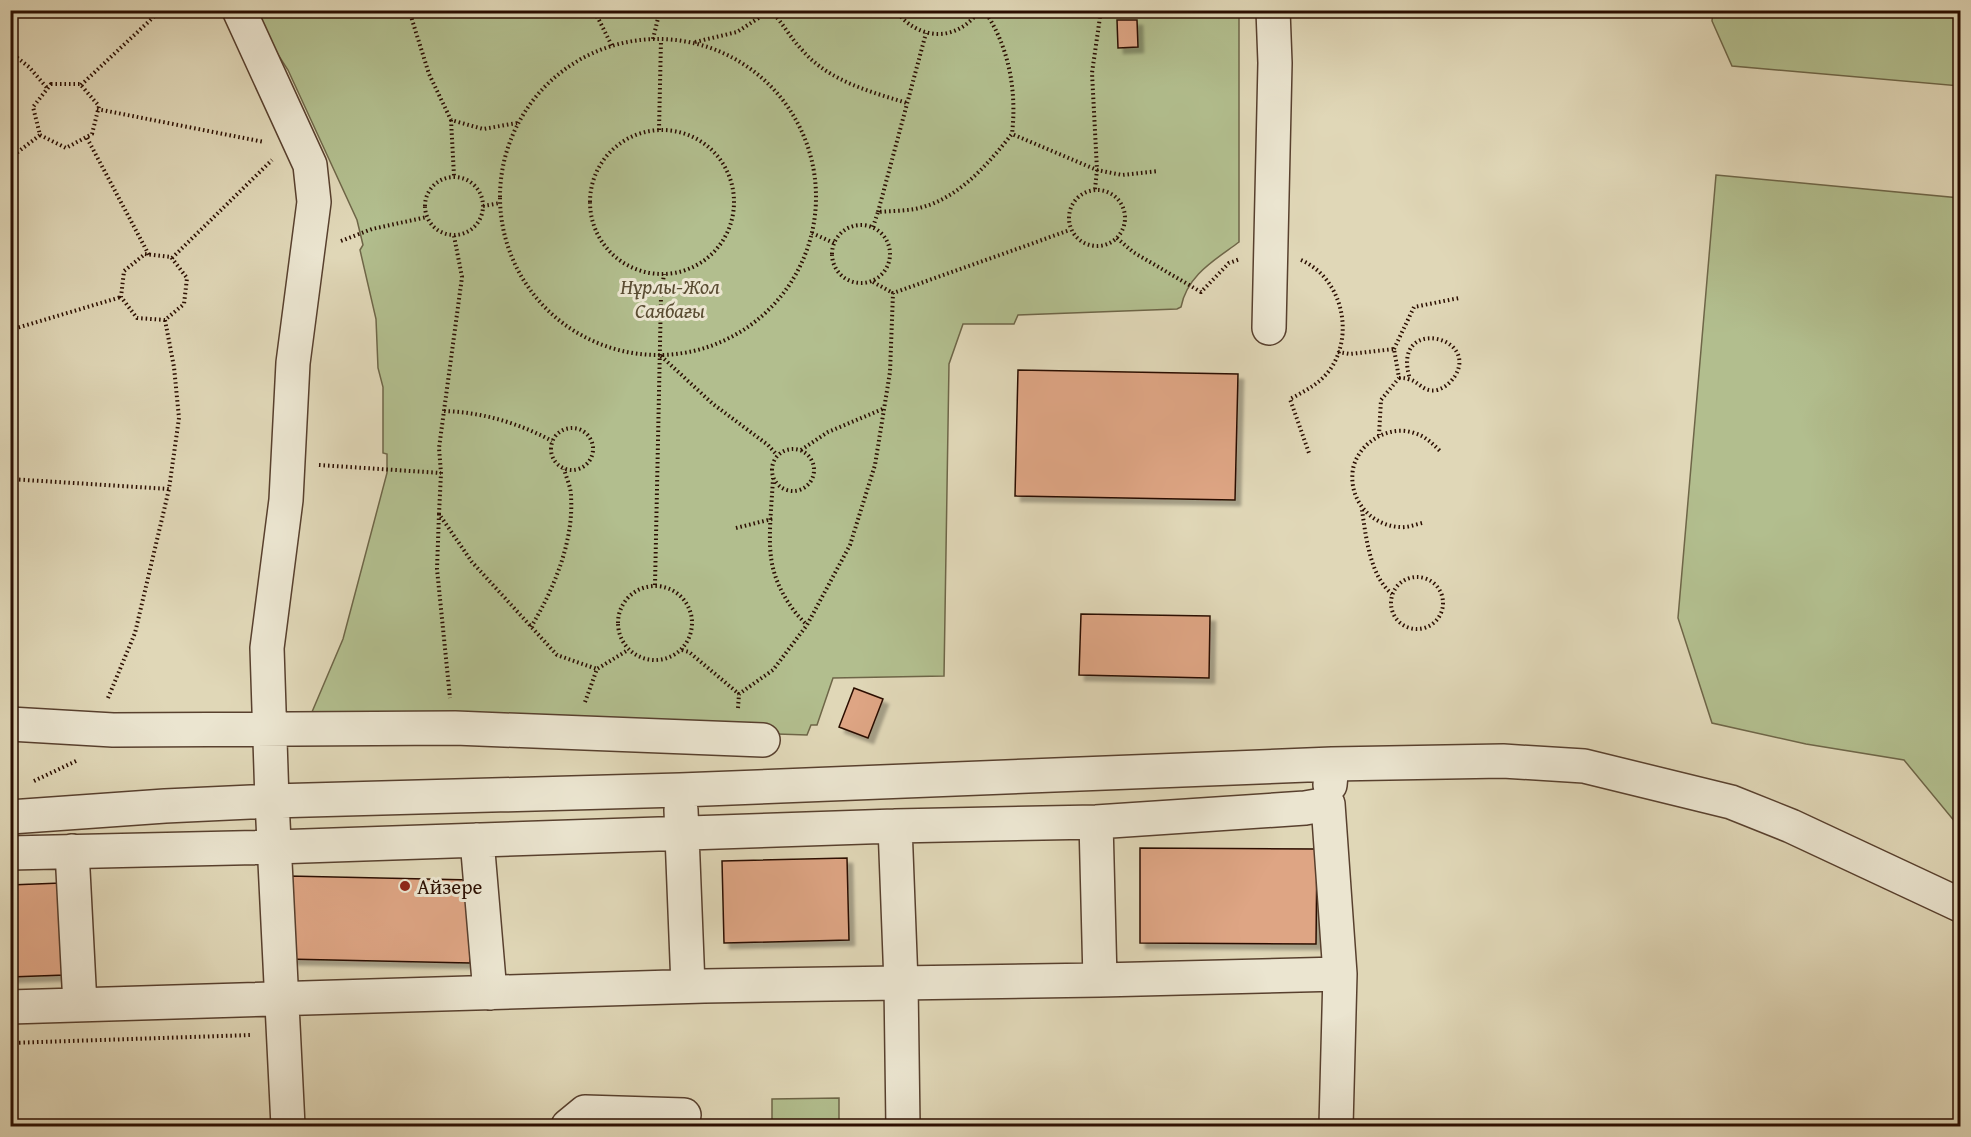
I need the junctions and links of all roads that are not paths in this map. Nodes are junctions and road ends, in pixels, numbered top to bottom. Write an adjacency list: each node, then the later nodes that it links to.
1 (239, 10): 5 (lane)
2 (1273, 10): 3 (lane)
3 (1269, 328)
4 (10, 724): 5 (lane)
5 (269, 728): 6 (lane); 9 (lane)
6 (749, 739)
7 (1332, 764): 8 (lane); 10 (lane); 19 (lane)
8 (680, 790): 9 (lane); 14 (lane)
9 (272, 801): 11 (lane); 16 (lane)
10 (1328, 804): 12 (lane); 20 (lane)
11 (10, 817)
12 (1096, 822): 13 (lane); 21 (lane)
13 (895, 826): 14 (lane); 22 (lane)
14 (682, 833): 15 (lane); 23 (lane)
15 (477, 840): 16 (lane); 24 (lane)
16 (275, 848): 17 (lane); 25 (lane)
17 (72, 851): 18 (lane); 26 (lane)
18 (10, 853)
19 (1960, 905)
20 (1340, 974): 21 (lane); 32 (lane)
21 (1101, 980): 22 (lane)
22 (901, 983): 23 (lane); 31 (lane)
23 (688, 986): 24 (lane)
24 (490, 993): 25 (lane)
25 (283, 1000): 26 (lane); 29 (lane)
26 (80, 1005): 27 (lane)
27 (10, 1007)
28 (684, 1115): 30 (lane)
29 (288, 1126)
30 (568, 1126)
31 (903, 1126)
32 (1336, 1126)

